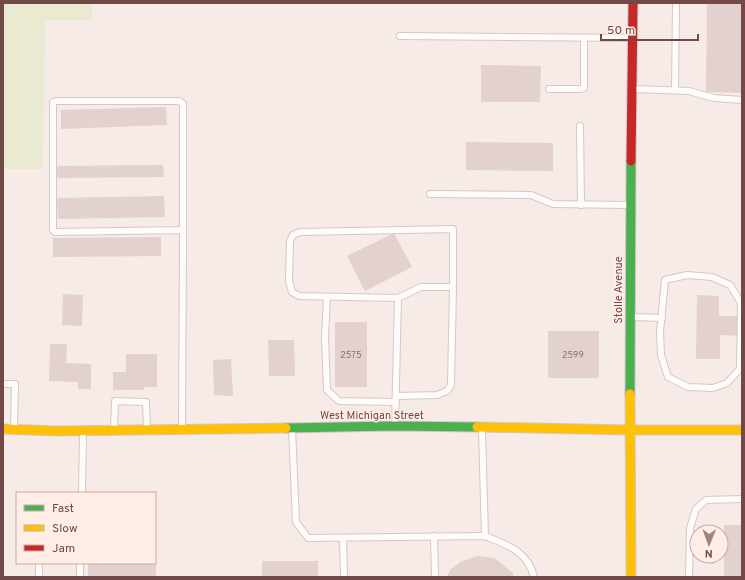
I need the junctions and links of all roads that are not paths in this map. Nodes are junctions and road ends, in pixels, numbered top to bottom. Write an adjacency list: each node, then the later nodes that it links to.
1 (633, 3): 5 (main road, Stolle Avenue)
2 (676, 3): 8 (lane)
3 (400, 36): 4 (lane)
4 (584, 38): 5 (lane); 6 (lane)
5 (632, 38): 7 (main road, Stolle Avenue)
6 (549, 89)
7 (632, 89): 8 (lane); 13 (main road, Stolle Avenue)
8 (675, 90): 9 (lane)
9 (742, 100)
10 (580, 126): 12 (lane)
11 (430, 194): 12 (lane)
12 (581, 205): 13 (lane)
13 (631, 206): 18 (main road, Stolle Avenue)
14 (183, 230): 14 (lane); 29 (lane)
15 (453, 287): 16 (lane); 17 (lane); 21 (lane)
16 (327, 297): 17 (lane); 21 (lane)
17 (398, 298): 21 (lane)
18 (630, 317): 19 (lane); 30 (main road, Stolle Avenue)
19 (662, 318): 19 (lane)
20 (3, 384): 26 (lane)
21 (396, 399): 22 (lane)
22 (395, 426): 23 (main road, West Michigan Street); 24 (main road, West Michigan Street)
23 (292, 428): 29 (main road, West Michigan Street); 37 (lane)
24 (482, 428): 30 (main road, West Michigan Street); 36 (lane)
25 (3, 429): 26 (main road, West Michigan Street)
26 (14, 429): 32 (main road, West Michigan Street)
27 (114, 430): 28 (main road, West Michigan Street); 28 (lane); 32 (main road, West Michigan Street)
28 (147, 430): 29 (main road, West Michigan Street)
29 (182, 430)
30 (631, 430): 31 (main road, West Michigan Street); 45 (main road, Stolle Avenue)
31 (742, 430)
32 (83, 431): 33 (lane)
33 (82, 492)
34 (742, 499): 46 (lane)
35 (434, 536): 36 (lane); 37 (lane); 43 (lane)
36 (485, 536): 44 (lane)
37 (343, 538): 42 (lane)
38 (39, 564): 40 (lane)
39 (80, 564): 41 (lane)
40 (39, 577)
41 (80, 577)
42 (344, 577)
43 (435, 577)
44 (534, 577)
45 (632, 577)
46 (689, 577)

